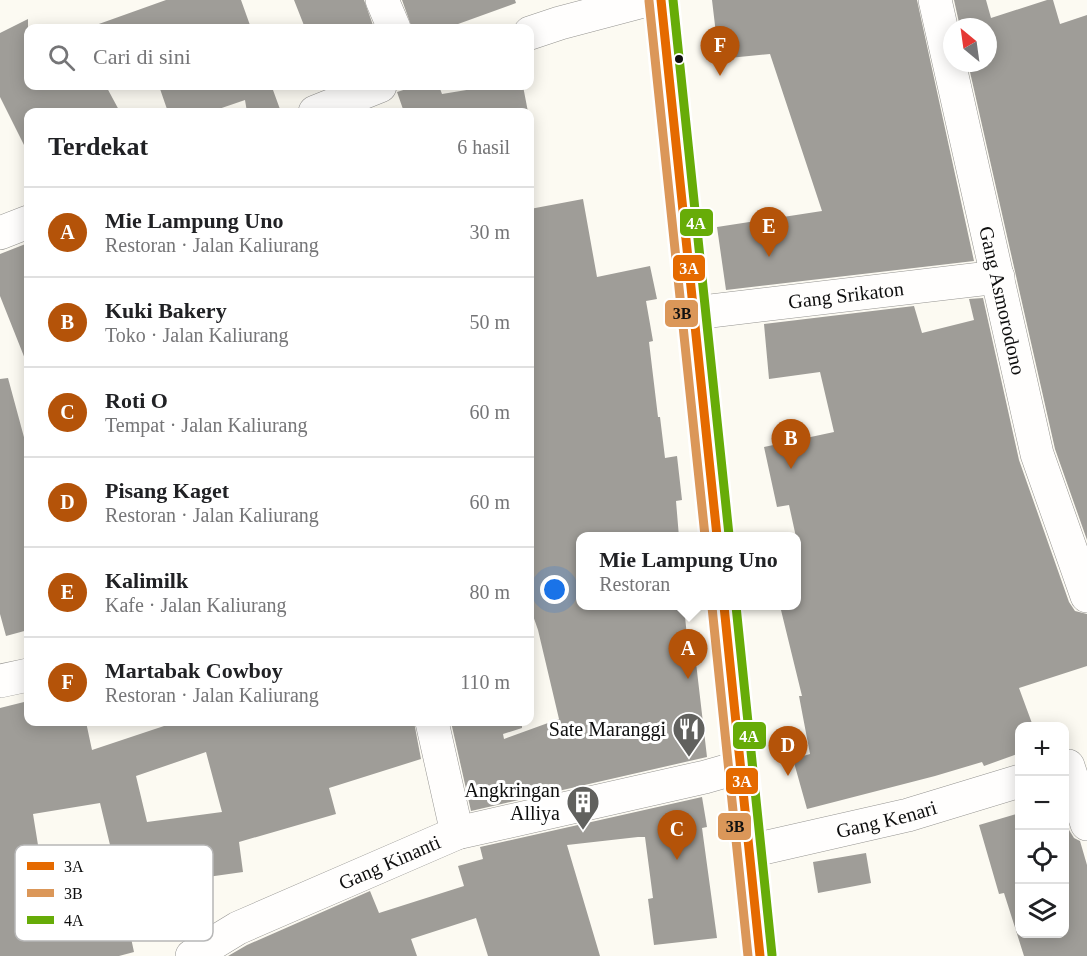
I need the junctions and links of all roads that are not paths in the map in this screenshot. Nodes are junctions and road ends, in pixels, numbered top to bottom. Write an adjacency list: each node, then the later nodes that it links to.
1 (382, 0): 5 (street)
2 (647, 0): 6 (street)
3 (661, 0): 12 (main road)
4 (934, 0): 11 (street, Gang Asmorodono)
5 (392, 24)
6 (534, 32)
7 (370, 90): 8 (street)
8 (325, 108)
9 (24, 224): 10 (street)
10 (0, 233)
11 (998, 277): 12 (street, Gang Srikaton); 14 (street, Gang Asmorodono)
12 (694, 313): 13 (main road)
13 (716, 532)
14 (1087, 596)
15 (724, 610): 20 (main road)
16 (24, 676): 17 (street)
17 (0, 681)
18 (433, 726): 23 (street)
19 (1073, 764): 22 (street)
20 (740, 767): 23 (street, Gang Kinanti); 24 (main road)
21 (1015, 783): 24 (street, Gang Kenari)
22 (1087, 824)
23 (457, 833): 25 (street, Gang Kinanti)
24 (750, 851): 26 (main road)
25 (192, 956)
26 (760, 956)

